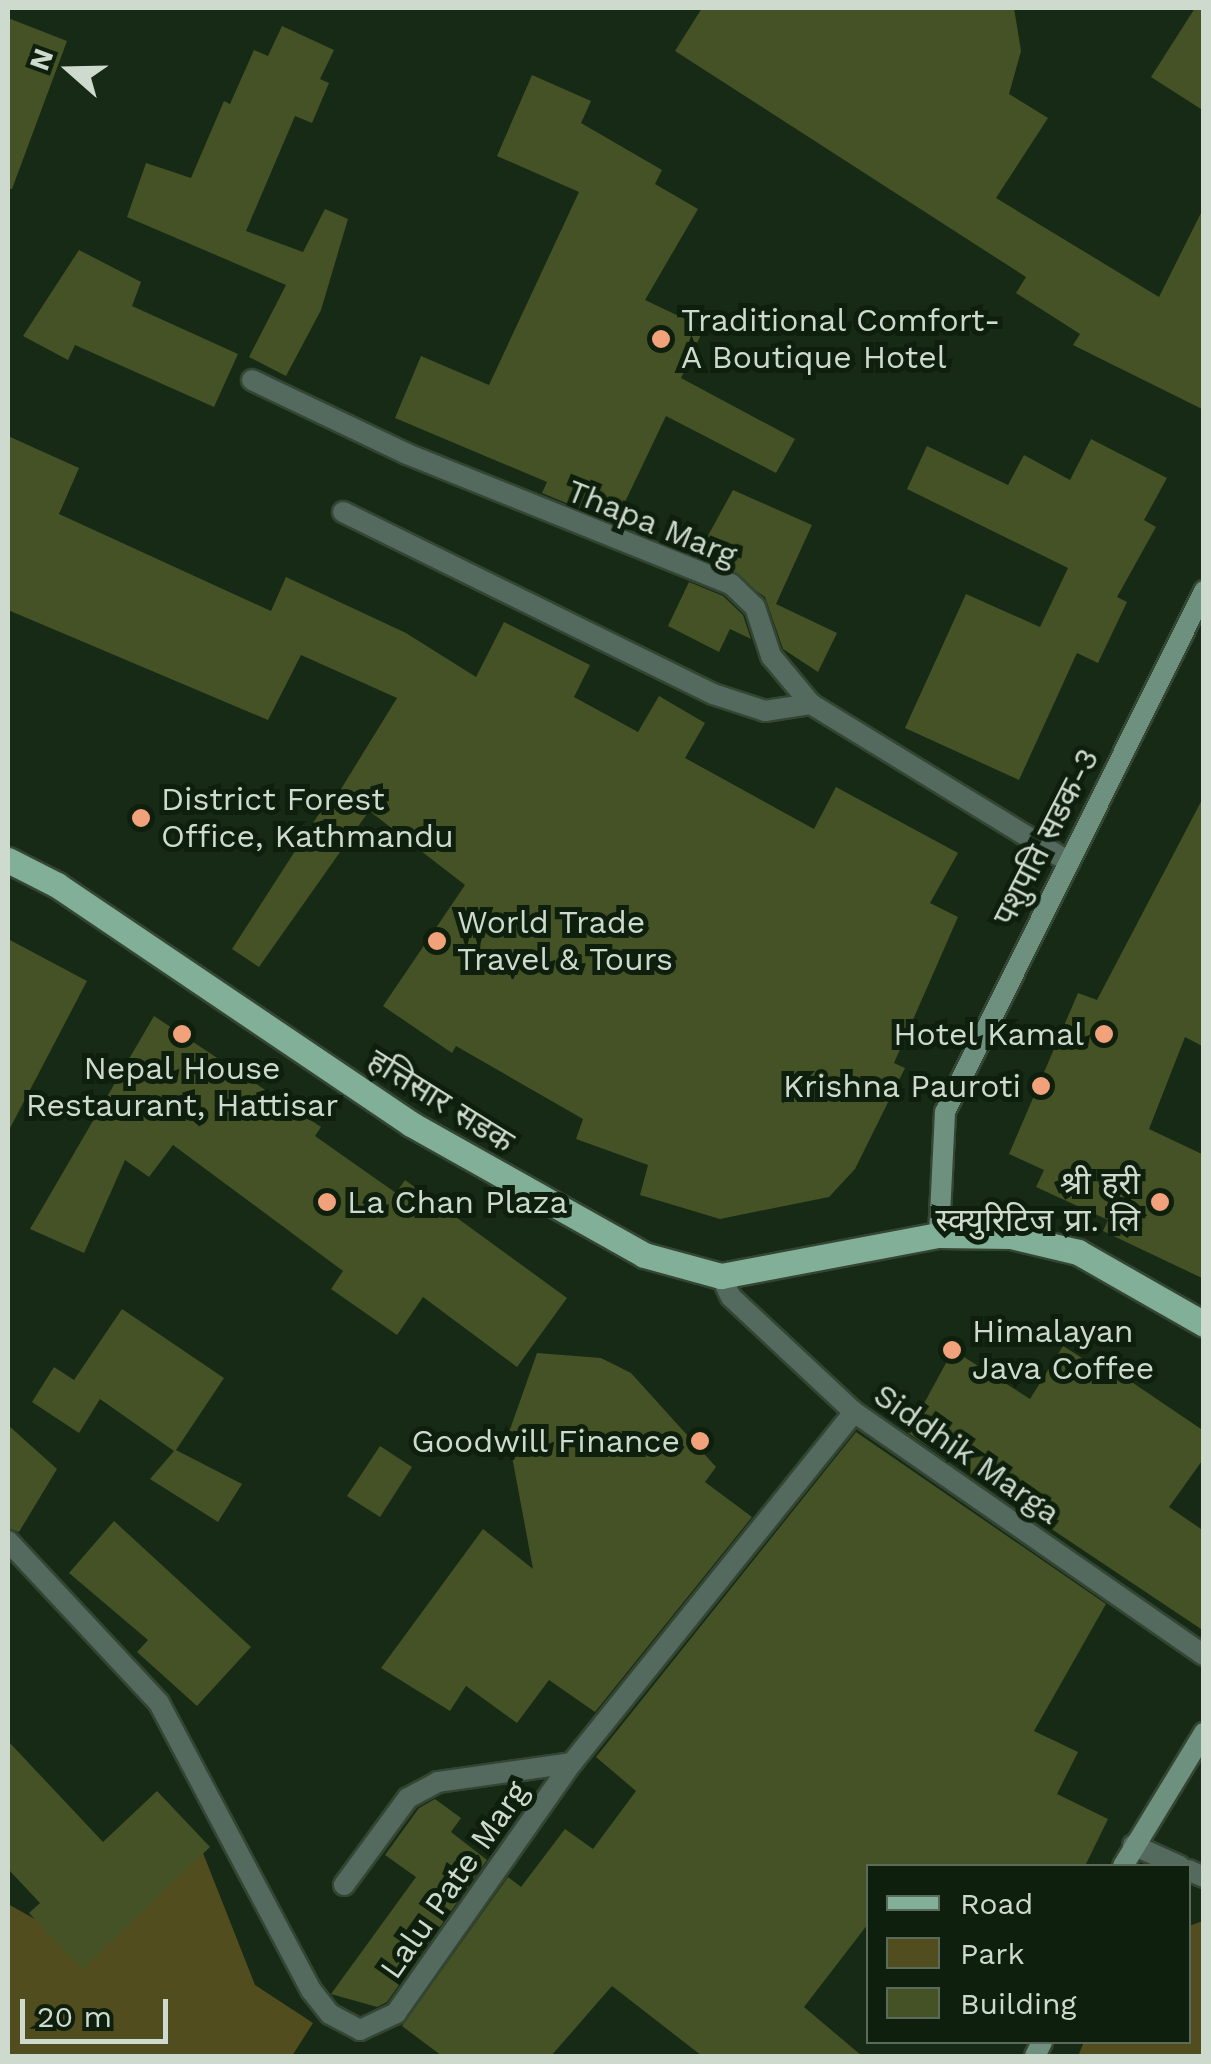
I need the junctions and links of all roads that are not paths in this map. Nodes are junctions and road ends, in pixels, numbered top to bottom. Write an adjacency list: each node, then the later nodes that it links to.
1 (252, 380): 4 (street, Thapa Marg)
2 (343, 512): 4 (street)
3 (1202, 601): 6 (main road, पशुपति सडक-3)
4 (811, 704): 6 (street, Thapa Marg)
5 (8, 860): 8 (main road, हत्तिसार सडक)
6 (1069, 862): 7 (main road, पशुपति सडक-3)
7 (939, 1235): 8 (main road, हत्तिसार सडक); 9 (main road, हत्तिसार सडक)
8 (721, 1276): 10 (street, Siddhik Marga)
9 (1204, 1324)
10 (854, 1412): 12 (street, Siddhik Marga); 14 (street, Lalu Pate Marg)
11 (8, 1542): 14 (street, Lalu Pate Marg)
12 (1204, 1654)
13 (1204, 1733): 15 (main road)
14 (572, 1763): 18 (street)
15 (1133, 1845): 16 (main road); 17 (street)
16 (1124, 1864)
17 (1176, 1864)
18 (344, 1885)

